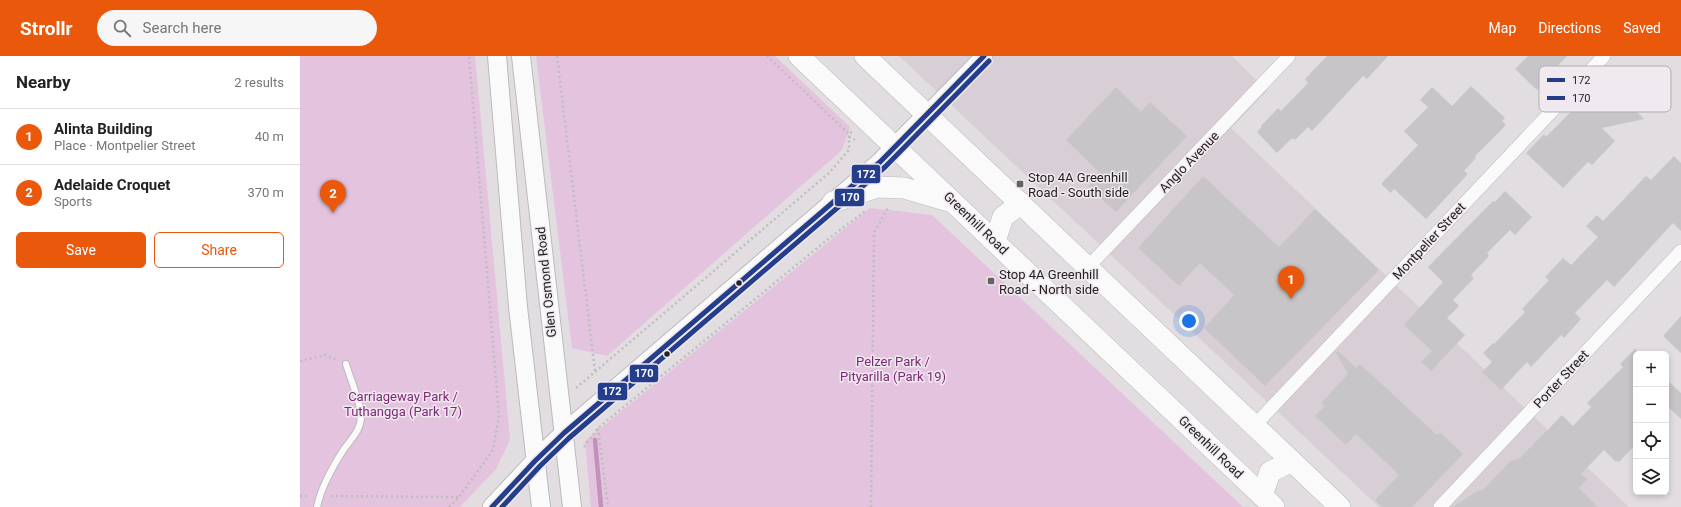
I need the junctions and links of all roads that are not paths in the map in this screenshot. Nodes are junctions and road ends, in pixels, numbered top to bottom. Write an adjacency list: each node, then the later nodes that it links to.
1 (497, 56): 21 (main road)
2 (521, 56): 20 (main road, Glen Osmond Road)
3 (799, 56): 11 (highway, Greenhill Road)
4 (865, 56): 10 (highway)
5 (984, 56): 10 (street)
6 (1289, 56): 17 (street, Anglo Avenue)
7 (1604, 56): 8 (street, Montpelier Street)
8 (1595, 66)
9 (1551, 112): 19 (street, Montpelier Street)
10 (927, 114): 11 (main road); 14 (highway)
11 (896, 147): 12 (main road); 13 (highway, Greenhill Road)
12 (833, 202): 13 (highway); 20 (main road)
13 (955, 203): 15 (highway, Greenhill Road)
14 (1021, 203): 15 (highway); 17 (highway)
15 (995, 241): 23 (highway, Greenhill Road)
16 (1681, 251): 29 (street, Porter Street)
17 (1088, 267): 19 (highway)
18 (346, 364): 24 (lane)
19 (1254, 426): 22 (highway)
20 (564, 433): 21 (main road); 27 (main road, Glen Osmond Road)
21 (535, 461): 25 (main road); 26 (main road)
22 (1292, 461): 23 (highway); 28 (highway)
23 (1268, 501)
24 (317, 507)
25 (492, 507)
26 (540, 507)
27 (572, 507)
28 (1340, 507)
29 (1440, 507)

